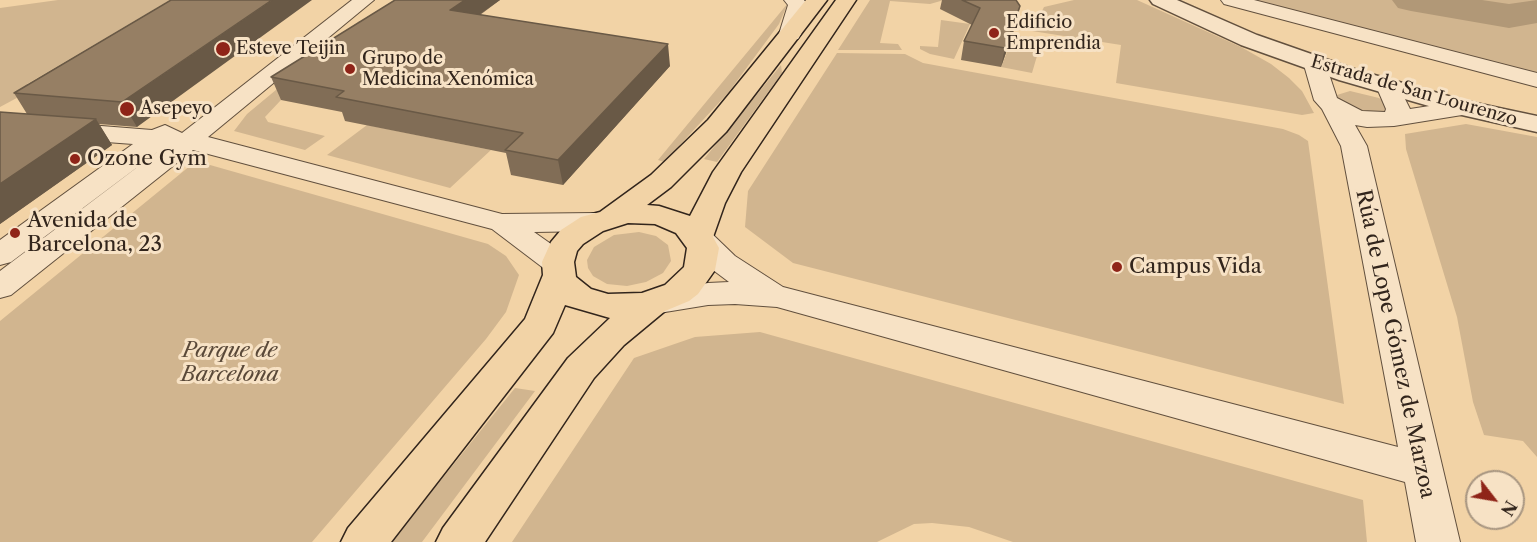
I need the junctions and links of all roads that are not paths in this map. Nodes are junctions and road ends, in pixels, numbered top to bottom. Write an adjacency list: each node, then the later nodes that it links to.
1 (340, 0): 17 (street)
2 (364, 0): 18 (street)
3 (794, 0): 8 (street)
4 (817, 0): 8 (main road)
5 (846, 0): 22 (main road)
6 (1160, 0): 9 (street, Estrada de San Lourenzo)
7 (1231, 0): 10 (street)
8 (790, 34): 20 (main road)
9 (1315, 65): 11 (street, Estrada de San Lourenzo); 12 (street, Rúa de Lope Gómez de Marzoa)
10 (1537, 80)
11 (1389, 88): 13 (street, Estrada de San Lourenzo); 15 (street)
12 (1332, 106): 15 (street); 19 (street, Rúa de Lope Gómez de Marzoa)
13 (1462, 108): 15 (street); 16 (street, Estrada de San Lourenzo)
14 (5, 117): 17 (street)
15 (1388, 119): 19 (street)
16 (1537, 124)
17 (158, 138): 18 (street); 23 (street)
18 (189, 141): 21 (street); 25 (street)
19 (1354, 146): 28 (street, Rúa de Lope Gómez de Marzoa)
20 (604, 220): 21 (street); 22 (main road); 24 (main road)
21 (502, 223): 24 (street)
22 (698, 237): 26 (street); 27 (main road)
23 (0, 255)
24 (558, 270): 27 (main road); 29 (main road)
25 (0, 287)
26 (777, 296): 27 (street); 28 (street)
27 (652, 303): 30 (main road)
28 (1423, 470): 31 (street, Rúa de Lope Gómez de Marzoa)
29 (364, 542)
30 (459, 542)
31 (1438, 542)

